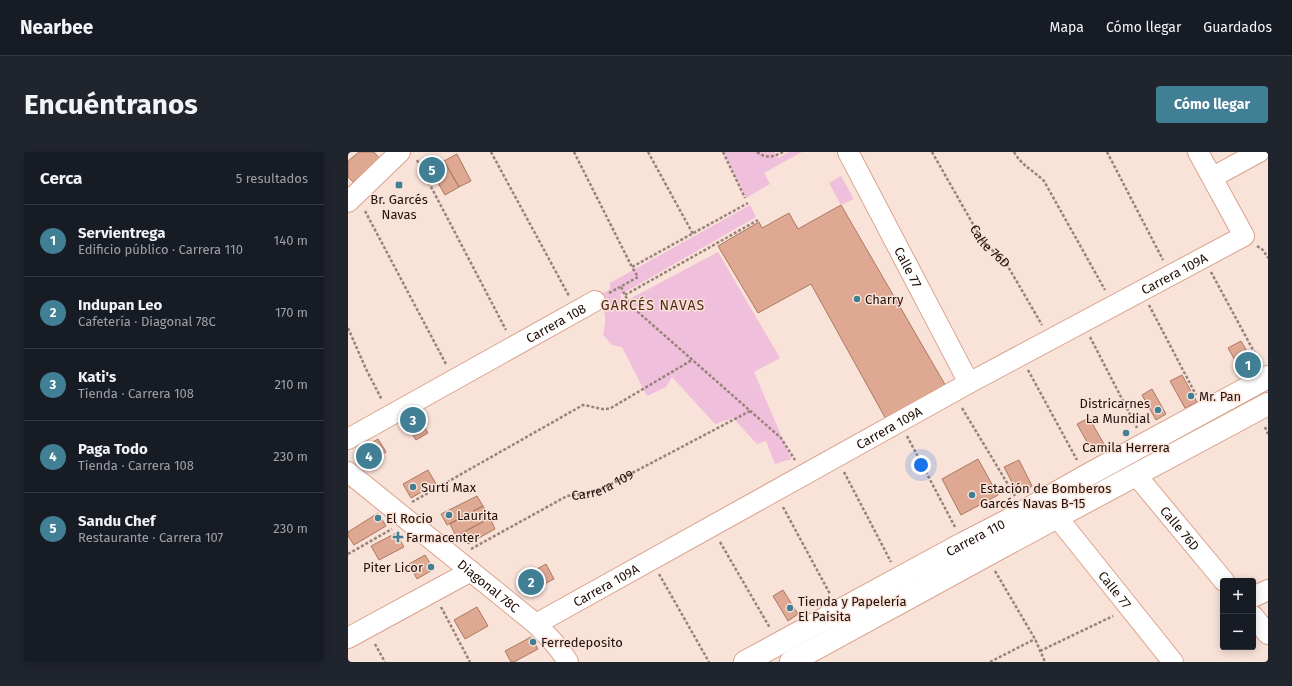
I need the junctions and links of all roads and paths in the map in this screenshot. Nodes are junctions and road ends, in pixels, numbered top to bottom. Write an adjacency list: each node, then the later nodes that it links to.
1 (491, 152): 29 (path)
2 (574, 152): 22 (path)
3 (648, 152): 20 (path)
4 (723, 152): 17 (path)
5 (757, 152): 13 (path)
6 (783, 152): 13 (path)
7 (848, 152): 38 (street, Calle 77)
8 (932, 152): 32 (path, Calle 76D)
9 (1014, 152): 28 (path)
10 (1108, 152): 23 (path)
11 (1198, 152): 15 (street)
12 (1259, 152): 15 (street)
13 (776, 154)
14 (408, 155): 16 (street); 33 (path)
15 (1213, 178): 21 (street, Carrera 109A)
16 (352, 198): 37 (path)
17 (745, 198)
18 (748, 203): 20 (path)
19 (758, 220): 26 (path)
20 (693, 234): 22 (path)
21 (1203, 258): 23 (street, Carrera 109A); 36 (path)
22 (632, 267): 24 (path, Carrera 108)
23 (1170, 275): 25 (street, Carrera 109A)
24 (621, 287): 26 (path); 27 (path, Carrera 108)
25 (1141, 291): 28 (street, Carrera 109A); 39 (path)
26 (625, 295): 35 (path)
27 (595, 301): 29 (street, Carrera 108)
28 (1113, 306): 30 (street, Carrera 109A)
29 (577, 311): 33 (street, Carrera 108)
30 (1082, 322): 32 (street, Carrera 109A); 44 (path)
31 (348, 328): 42 (path)
32 (1050, 339): 34 (street, Carrera 109A)
33 (514, 346): 37 (street, Carrera 108)
34 (1020, 356): 38 (street, Carrera 109A); 47 (path)
35 (692, 360): 41 (path); 53 (path)
36 (1264, 370): 56 (main road, Carrera 110)
37 (454, 380): 42 (street, Carrera 108)
38 (960, 388): 43 (street, Carrera 109A); 52 (path)
39 (1197, 397)
40 (1268, 404): 50 (main road, Carrera 110)
41 (750, 411): 49 (path); 59 (path, Carrera 109)
42 (390, 416): 45 (street, Carrera 108)
43 (899, 422): 46 (street, Carrera 109A); 57 (path)
44 (1140, 435)
45 (348, 439)
46 (836, 457): 49 (street, Carrera 109A); 61 (path)
47 (1080, 465)
48 (348, 472): 53 (street, Diagonal 78C)
49 (804, 474): 51 (street, Carrera 109A)
50 (1136, 475): 54 (main road, Carrera 110); 64 (street, Calle 76D)
51 (774, 491): 55 (street, Carrera 109A); 67 (path)
52 (1017, 500)
53 (402, 515): 58 (path); 59 (street, Diagonal 78C)
54 (1057, 517): 56 (main road, Carrera 110); 69 (street, Calle 77)
55 (711, 526): 60 (street, Carrera 109A); 72 (path)
56 (1014, 528): 80 (main road, Carrera 110); 81 (main road, Carrera 110)
57 (958, 532)
58 (348, 554)
59 (455, 558): 62 (street, Diagonal 78C)
60 (651, 560): 71 (street, Carrera 109A); 79 (path)
61 (894, 568)
62 (471, 571): 66 (street); 71 (street, Diagonal 78C)
63 (995, 571): 75 (path)
64 (1222, 578)
65 (1268, 590): 68 (street)
66 (433, 592): 74 (street); 77 (path)
67 (830, 595)
68 (1256, 596)
69 (1130, 608): 76 (path); 84 (street, Calle 77)
70 (1256, 620): 73 (street)
71 (536, 624): 78 (street, Diagonal 78C)
72 (770, 629)
73 (1268, 634)
74 (348, 638)
75 (1035, 639): 76 (path); 82 (path)
76 (1040, 651): 83 (path)
77 (470, 662)
78 (568, 662)
79 (709, 662)
80 (745, 662)
81 (791, 662)
82 (990, 662)
83 (1045, 662)
84 (1173, 662)

